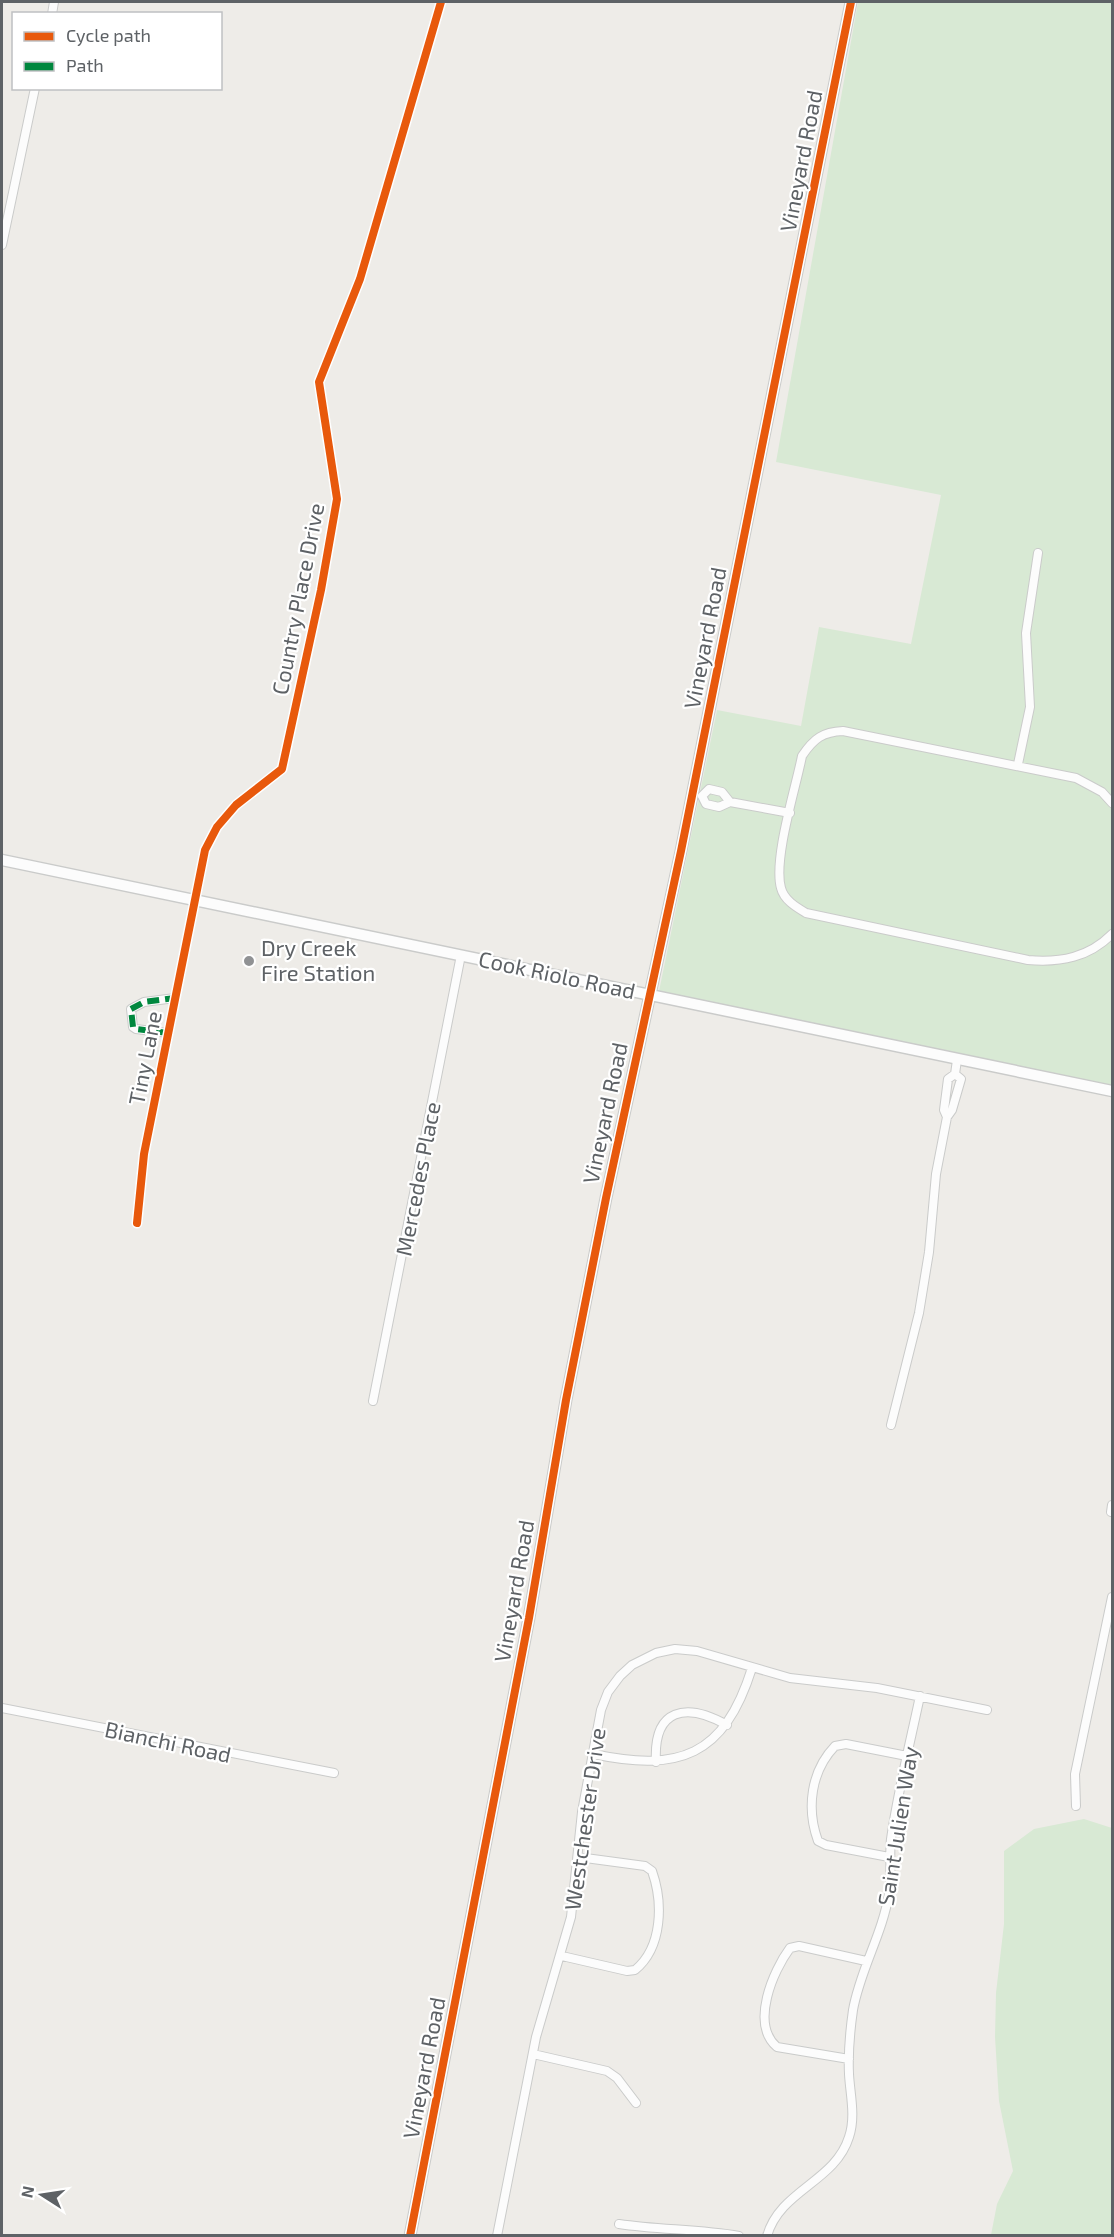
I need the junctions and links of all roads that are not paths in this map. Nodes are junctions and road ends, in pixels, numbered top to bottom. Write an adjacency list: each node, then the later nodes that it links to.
1 (441, 2): 12 (street, Country Place Drive)
2 (851, 2): 7 (street, Vineyard Road)
3 (35, 90): 4 (street)
4 (2, 245)
5 (1038, 553): 6 (street)
6 (1018, 764): 9 (street); 10 (street)
7 (698, 795): 8 (street); 8 (street); 15 (street, Vineyard Road)
8 (730, 802): 10 (street)
9 (1113, 803)
10 (790, 813): 13 (street)
11 (2, 860): 12 (street, Cook Riolo Road)
12 (195, 900): 14 (street, Cook Riolo Road); 16 (street, Tiny Lane)
13 (1113, 934)
14 (461, 956): 15 (street, Cook Riolo Road); 25 (street, Mercedes Place)
15 (650, 995): 18 (street, Cook Riolo Road); 46 (street, Vineyard Road)
16 (175, 998): 17 (street, Tiny Lane); 17 (street)
17 (168, 1033): 24 (street, Tiny Lane)
18 (957, 1060): 19 (street); 20 (street, Cook Riolo Road)
19 (955, 1074): 21 (street); 22 (street)
20 (1113, 1091)
21 (946, 1094): 22 (street); 23 (street)
22 (956, 1096): 23 (street)
23 (947, 1117): 26 (street)
24 (137, 1223)
25 (373, 1401)
26 (891, 1425)
27 (1113, 1597): 37 (street)
28 (752, 1668): 29 (street, Westchester Drive); 32 (street); 33 (street, Westchester Drive)
29 (920, 1696): 31 (street, Westchester Drive); 34 (street, Saint Julien Way)
30 (2, 1708): 36 (street, Bianchi Road)
31 (987, 1710)
32 (727, 1725): 35 (street); 35 (street)
33 (593, 1754): 35 (street); 38 (street, Westchester Drive)
34 (908, 1756): 39 (street, Saint Julien Way); 39 (street)
35 (656, 1762)
36 (334, 1773)
37 (1076, 1806)
38 (578, 1857): 40 (street, Westchester Drive); 40 (street)
39 (889, 1857): 41 (street, Saint Julien Way)
40 (562, 1956): 42 (street, Westchester Drive)
41 (866, 1961): 43 (street, Saint Julien Way); 43 (street)
42 (533, 2054): 44 (street); 47 (street, Westchester Drive)
43 (849, 2059): 49 (street, Saint Julien Way)
44 (636, 2103)
45 (619, 2224): 48 (street)
46 (410, 2235)
47 (497, 2235)
48 (739, 2235)
49 (767, 2235)

